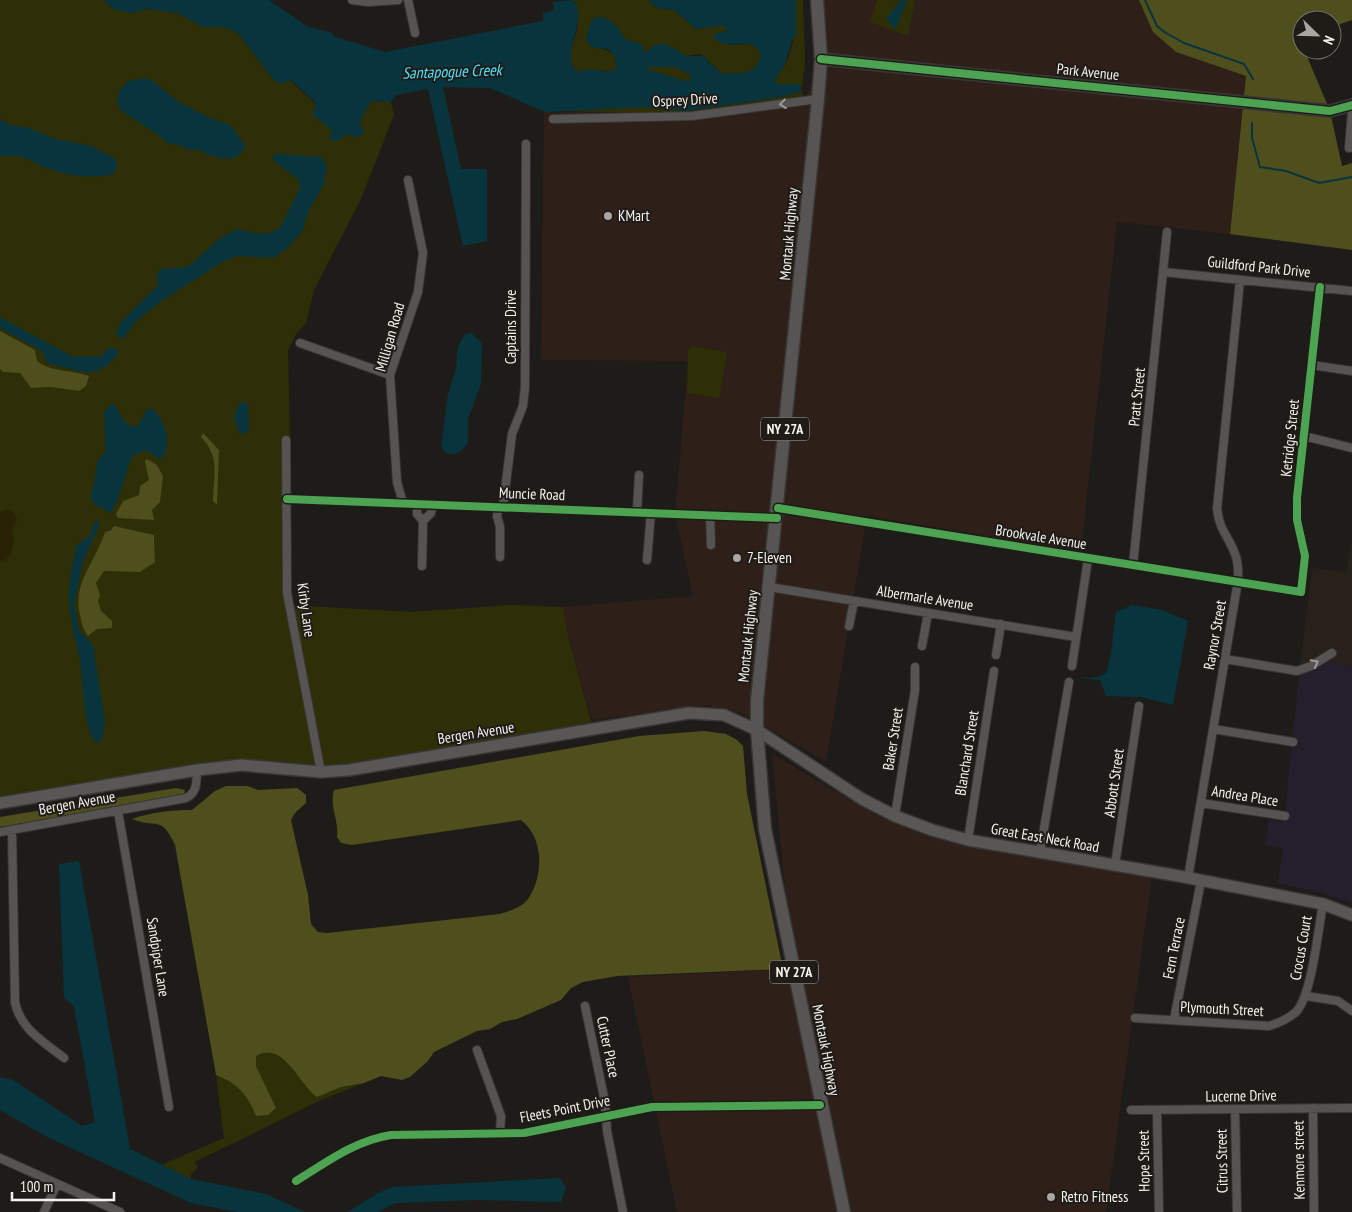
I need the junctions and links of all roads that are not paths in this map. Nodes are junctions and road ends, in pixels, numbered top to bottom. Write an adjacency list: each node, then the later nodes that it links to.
1 (352, 0): 2 (street)
2 (398, 0)
3 (408, 0): 5 (street)
4 (818, 0): 6 (main road, NY 27A)
5 (415, 33)
6 (821, 59): 7 (main road, Montauk Highway / NY 27A); 8 (main road, Park Avenue)
7 (818, 99): 10 (street, Osprey Drive, one-way to 10); 34 (main road, Montauk Highway / NY 27A)
8 (1352, 105)
9 (1352, 112): 12 (street)
10 (553, 119)
11 (526, 144): 31 (street, Captains Drive)
12 (1350, 148)
13 (408, 180): 22 (street, Milligan Road)
14 (1167, 232): 15 (street, Pratt Street)
15 (1163, 272): 16 (street, Guildford Park Drive); 41 (street, Pratt Street)
16 (1240, 280): 17 (street, Guildford Park Drive); 43 (street, Raynor Street)
17 (1320, 287): 18 (street, Guildford Park Drive); 20 (street, Ketridge Street)
18 (1352, 291)
19 (300, 342): 22 (street)
20 (1312, 365): 21 (street); 23 (street, Ketridge Street)
21 (1352, 372)
22 (390, 375): 28 (street, Milligan Road)
23 (1304, 436): 25 (street); 45 (street, Ketridge Street)
24 (286, 440): 27 (street, Kirby Lane)
25 (1352, 448)
26 (639, 475): 32 (street)
27 (286, 499): 28 (street, Muncie Road); 64 (street, Kirby Lane)
28 (403, 503): 29 (street, Muncie Road)
29 (417, 504): 30 (street, Muncie Road); 36 (street)
30 (432, 504): 31 (street, Muncie Road); 36 (street)
31 (500, 507): 32 (street, Muncie Road); 38 (street, Captains Drive)
32 (637, 512): 33 (street, Muncie Road)
33 (651, 513): 35 (street, Muncie Road); 40 (street)
34 (777, 513): 35 (street, Muncie Road); 39 (street, Brookvale Avenue); 44 (main road, Montauk Highway / NY 27A)
35 (710, 515): 37 (street)
36 (423, 521): 42 (street)
37 (711, 545)
38 (500, 558)
39 (1088, 559): 41 (street, Brookvale Avenue); 50 (street)
40 (647, 560)
41 (1133, 565): 43 (street, Brookvale Avenue)
42 (422, 566)
43 (1238, 581): 45 (street, Brookvale Avenue); 54 (street, Raynor Street)
44 (769, 587): 46 (street, Albermarle Avenue); 61 (main road, Montauk Highway / NY 27A)
45 (1300, 592)
46 (854, 601): 47 (street, Albermarle Avenue); 49 (street)
47 (928, 612): 48 (street, Albermarle Avenue); 51 (street)
48 (1001, 624): 50 (street, Albermarle Avenue); 53 (street)
49 (848, 626)
50 (1076, 637): 55 (street)
51 (922, 646)
52 (1332, 653): 54 (street, one-way to 52)
53 (996, 655)
54 (1225, 659): 60 (street, Raynor Street)
55 (1072, 666)
56 (915, 667): 68 (street, Baker Street)
57 (994, 671): 72 (street, Blanchard Street)
58 (1069, 682): 73 (street)
59 (1139, 706): 74 (street, Abbott Street)
60 (1213, 729): 62 (street); 66 (street, Raynor Street)
61 (757, 730): 64 (main road, Bergen Avenue); 68 (main road, Great East Neck Road); 86 (main road, Montauk Highway / NY 27A)
62 (1293, 742)
63 (197, 770): 64 (main road, Bergen Avenue); 65 (main road, Bergen Avenue); 67 (street, Bergen Avenue)
64 (320, 772)
65 (0, 803)
66 (1201, 803): 69 (street, Andrea Place); 75 (street, Raynor Street)
67 (118, 811): 70 (street, Bergen Avenue); 87 (street, Sandpiper Lane)
68 (895, 816): 72 (main road, Great East Neck Road)
69 (1285, 816)
70 (12, 830): 71 (street, Bergen Avenue); 85 (street)
71 (0, 832)
72 (968, 840): 73 (main road, Great East Neck Road)
73 (1040, 852): 74 (main road, Great East Neck Road)
74 (1115, 865): 75 (main road, Great East Neck Road)
75 (1188, 878): 76 (main road, Great East Neck Road)
76 (1201, 881): 77 (main road, Great East Neck Road); 83 (street, Fern Terrace)
77 (1323, 904): 78 (main road, Great East Neck Road); 79 (street, Crocus Court)
78 (1352, 915)
79 (1306, 996): 81 (street); 83 (street, Plymouth Street)
80 (585, 1006): 93 (street, Cutter Place)
81 (1352, 1011)
82 (1135, 1018): 83 (street, Plymouth Street)
83 (1174, 1020)
84 (477, 1050): 94 (street)
85 (64, 1058)
86 (820, 1104): 93 (street, Fleets Point Drive); 101 (main road, Montauk Highway / NY 27A)
87 (170, 1108)
88 (1313, 1108): 89 (street, Lucerne Drive); 92 (street, Lucerne Drive); 104 (street, Kenmore street)
89 (1352, 1108)
90 (1131, 1110): 91 (street, Lucerne Drive)
91 (1157, 1110): 92 (street, Lucerne Drive); 102 (street, Hope Street)
92 (1235, 1110): 103 (street, Citrus Street)
93 (606, 1116): 94 (street, Fleets Point Drive); 100 (street, Cutter Place)
94 (500, 1133): 96 (street, Fleets Point Drive)
95 (0, 1158): 97 (street)
96 (296, 1181)
97 (57, 1184): 98 (street); 99 (street)
98 (44, 1212)
99 (120, 1212)
100 (623, 1212)
101 (844, 1212)
102 (1159, 1212)
103 (1237, 1212)
104 (1314, 1212)

